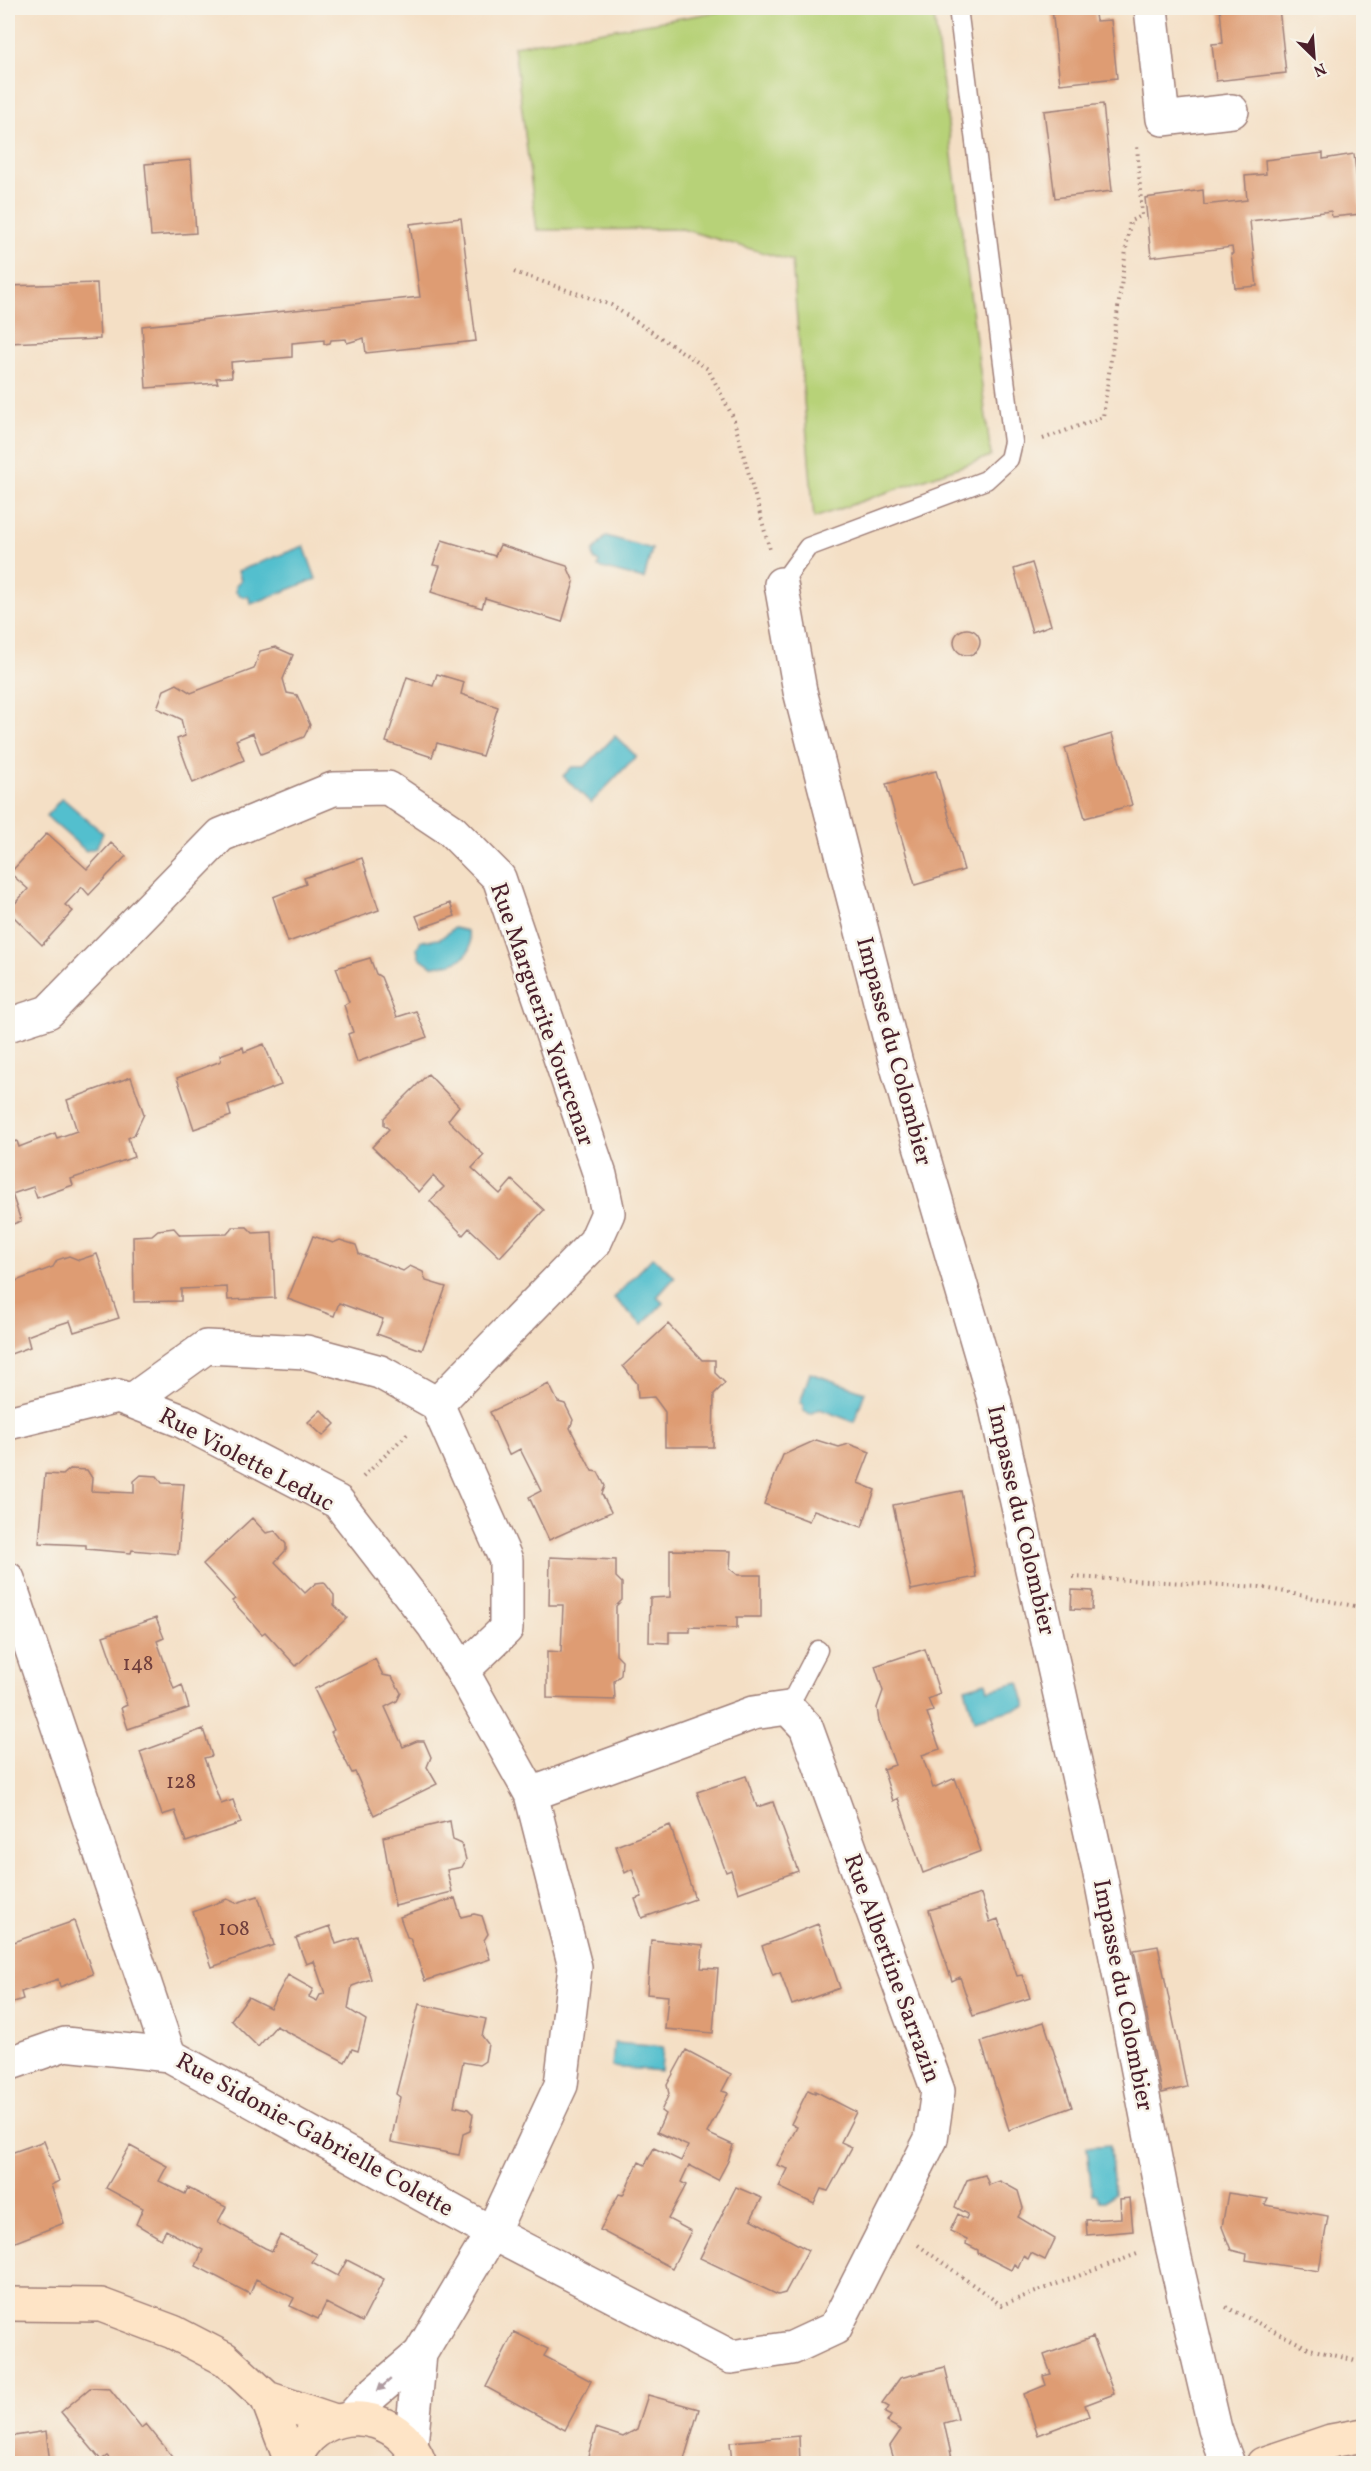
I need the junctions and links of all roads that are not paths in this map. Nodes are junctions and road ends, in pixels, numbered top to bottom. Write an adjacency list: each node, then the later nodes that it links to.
1 (958, 8): 4 (lane)
2 (1151, 8): 3 (street)
3 (1232, 111)
4 (781, 584): 26 (street, Impasse du Colombier)
5 (8, 1025): 7 (street, Rue Marguerite Yourcenar)
6 (131, 1401): 7 (street, Rue Violette Leduc); 8 (street, Rue Violette Leduc); 11 (street, Rue Violette Leduc)
7 (437, 1404): 11 (street)
8 (8, 1424)
9 (8, 1579): 14 (street, Rue Sidonie-Gabrielle Colette)
10 (818, 1650): 12 (lane)
11 (462, 1671): 13 (street, Rue Violette Leduc)
12 (788, 1708): 13 (street); 16 (street, Rue Albertine Sarrazin)
13 (531, 1794): 16 (street, Rue Violette Leduc)
14 (169, 2055): 15 (street); 16 (street, Rue Sidonie-Gabrielle Colette)
15 (8, 2064)
16 (492, 2233): 18 (street)
17 (8, 2304): 19 (street)
18 (420, 2354): 20 (street, one-way to 20); 24 (street)
19 (267, 2398): 20 (street); 25 (street)
20 (343, 2420): 24 (street); 25 (street)
21 (1364, 2435): 22 (street)
22 (1331, 2441): 23 (street); 27 (street); 28 (lane)
23 (1364, 2449)
24 (415, 2454)
25 (292, 2463)
26 (1228, 2463)
27 (1263, 2463)
28 (1302, 2463)

